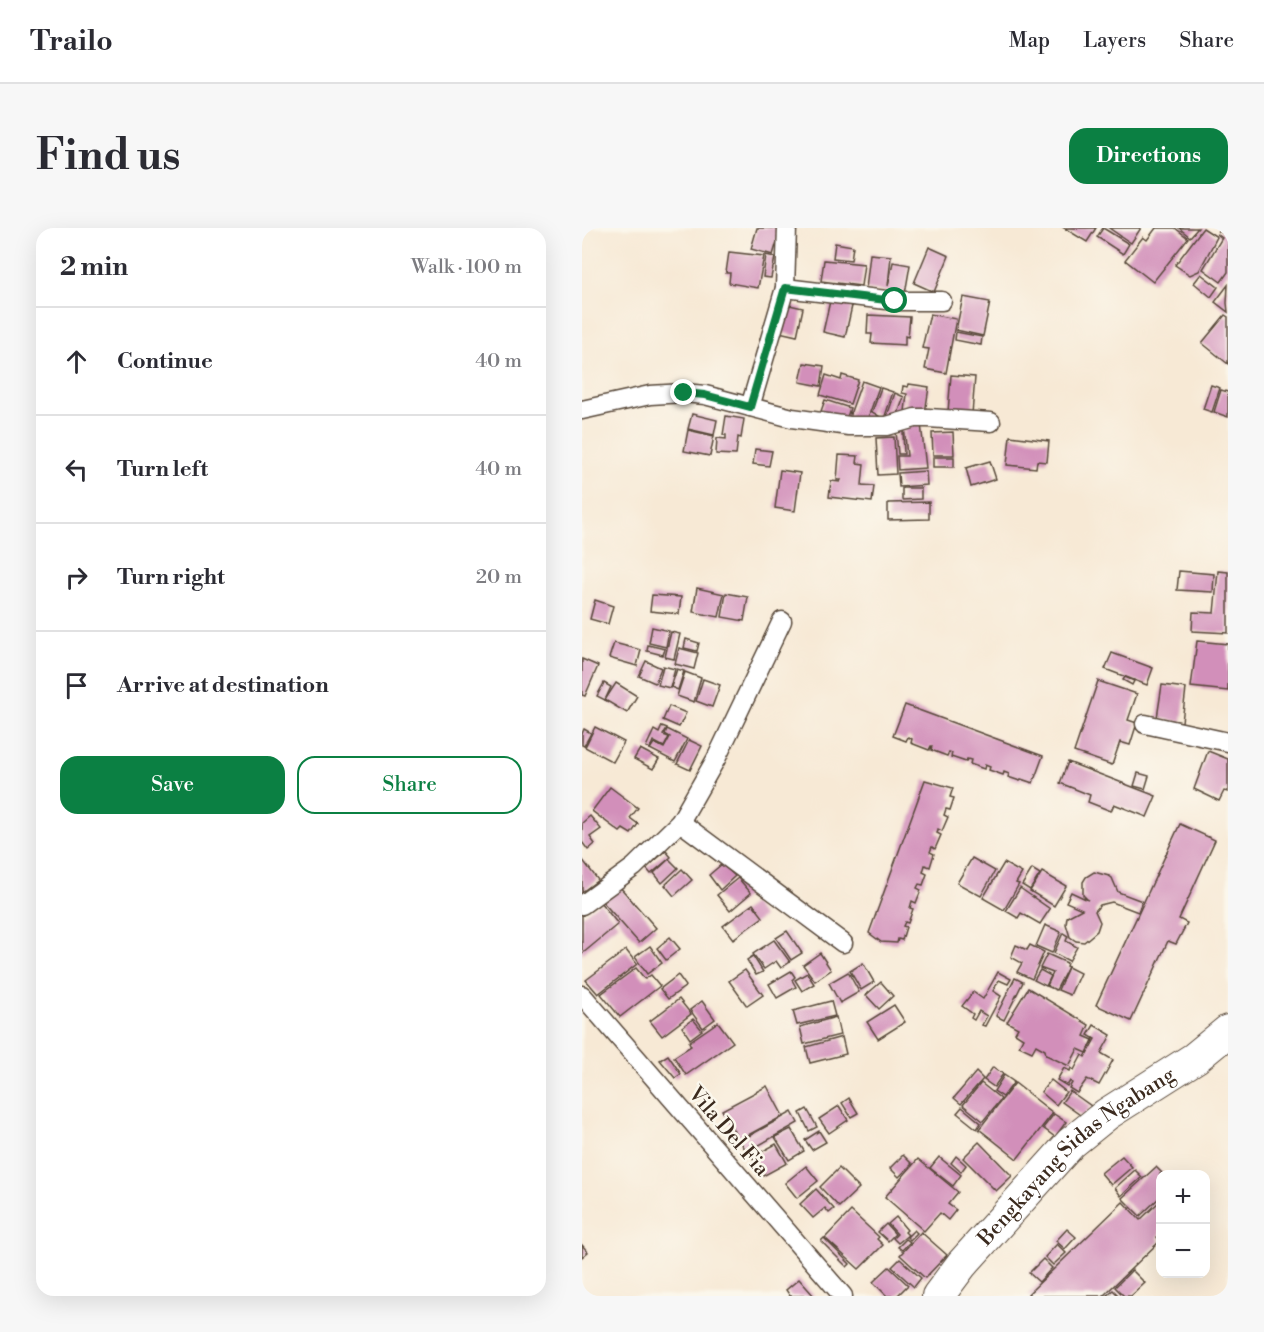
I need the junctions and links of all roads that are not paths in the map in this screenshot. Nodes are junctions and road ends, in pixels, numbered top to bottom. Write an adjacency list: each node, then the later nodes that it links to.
1 (788, 228): 2 (street)
2 (785, 288): 3 (street); 4 (street)
3 (942, 301)
4 (750, 407): 5 (street); 6 (street)
5 (582, 410)
6 (991, 422)
7 (782, 621): 10 (street)
8 (1145, 724): 9 (street)
9 (1228, 742)
10 (680, 822): 11 (street); 12 (street)
11 (582, 905)
12 (843, 943)
13 (582, 995): 15 (street, Vila Del Fia)
14 (1228, 1031): 16 (highway, Bengkayang Sidas Ngabang)
15 (843, 1296)
16 (938, 1296)

